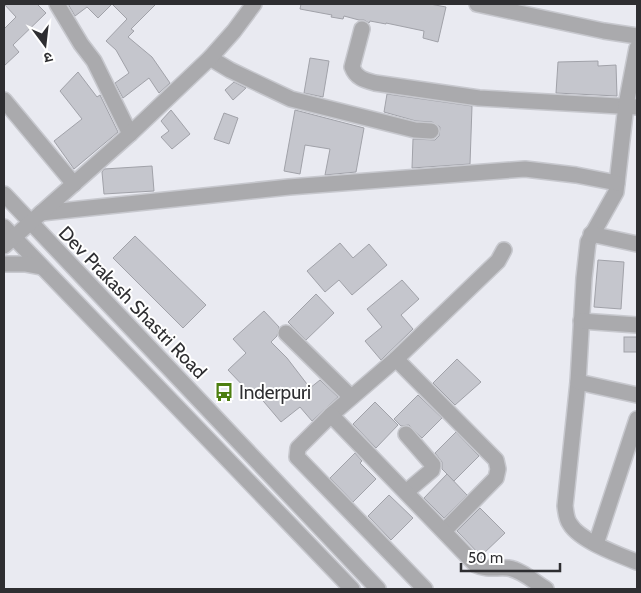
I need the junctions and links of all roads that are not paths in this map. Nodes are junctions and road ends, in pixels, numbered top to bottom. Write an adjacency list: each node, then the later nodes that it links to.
1 (57, 4): 11 (street)
2 (254, 4): 7 (street)
3 (477, 4): 5 (street)
4 (362, 29): 9 (street)
5 (637, 36)
6 (637, 48): 9 (street)
7 (210, 58): 10 (street); 11 (street)
8 (4, 100): 13 (street)
9 (632, 106): 12 (street)
10 (431, 131)
11 (130, 134): 13 (street)
12 (617, 183): 15 (street); 16 (street)
13 (74, 184): 15 (street)
14 (4, 194): 15 (street, Dev Prakash Shastri Road)
15 (35, 218): 17 (street); 37 (street, Dev Prakash Shastri Road)
16 (591, 234): 18 (street); 22 (street)
17 (7, 237): 21 (street)
18 (637, 244)
19 (504, 250): 25 (street)
20 (4, 264): 21 (street)
21 (41, 267): 36 (street)
22 (581, 321): 23 (street); 26 (street)
23 (637, 325)
24 (286, 333): 28 (street)
25 (396, 358): 28 (street); 33 (street)
26 (578, 382): 27 (street); 34 (street)
27 (637, 395)
28 (351, 397): 29 (street)
29 (331, 415): 32 (street); 38 (street)
30 (637, 419): 34 (street)
31 (406, 434): 32 (street)
32 (406, 492): 33 (street)
33 (444, 531): 39 (street)
34 (596, 544): 35 (street)
35 (637, 562)
36 (352, 589)
37 (378, 589)
38 (425, 589)
39 (546, 589)

